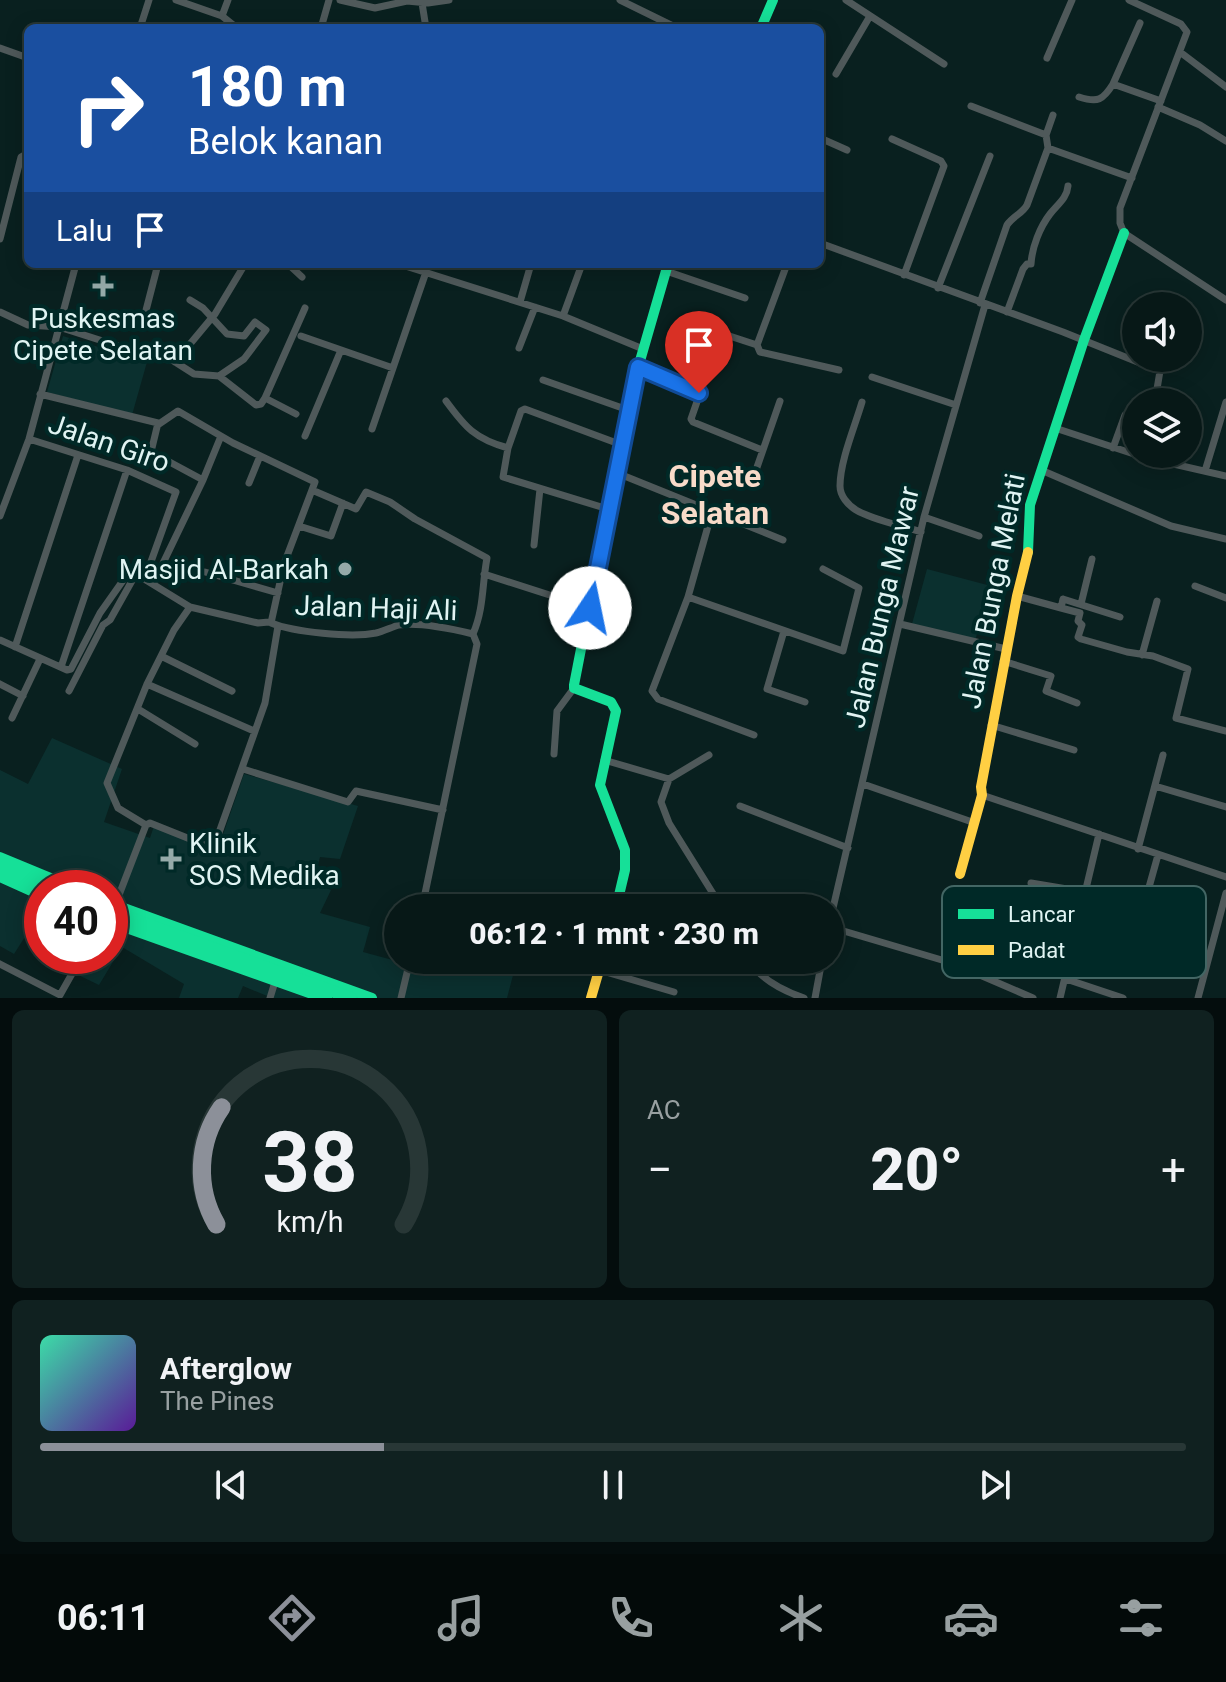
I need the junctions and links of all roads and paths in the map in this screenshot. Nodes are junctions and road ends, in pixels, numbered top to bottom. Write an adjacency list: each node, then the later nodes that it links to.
1 (149, 0): 16 (street)
2 (176, 0): 13 (street)
3 (228, 0): 13 (street)
4 (329, 0): 18 (street)
5 (340, 0): 12 (street)
6 (449, 0): 12 (street)
7 (620, 0): 20 (street)
8 (773, 0): 21 (street)
9 (846, 0): 14 (street)
10 (1072, 0): 25 (street)
11 (1129, 0): 23 (street)
12 (422, 3): 19 (street)
13 (222, 16): 17 (street)
14 (870, 16): 26 (street); 27 (street)
15 (1140, 23): 28 (street)
16 (141, 24)
17 (232, 24)
18 (322, 24)
19 (425, 24)
20 (669, 24)
21 (763, 24)
22 (0, 48): 24 (street)
23 (1180, 52): 29 (street); 31 (street)
24 (24, 57)
25 (1047, 58)
26 (944, 64)
27 (836, 74)
28 (1113, 84): 30 (street); 31 (street)
29 (1226, 87)
30 (1079, 97)
31 (1160, 104): 37 (street); 42 (street)
32 (971, 106): 34 (street)
33 (1053, 115): 34 (street)
34 (1046, 135): 38 (street)
35 (892, 139): 58 (street)
36 (824, 140): 39 (street)
37 (1226, 141)
38 (1048, 148): 42 (street); 65 (street, Jalan Bunga Mawar)
39 (847, 150)
40 (24, 155): 45 (street)
41 (990, 156): 60 (street)
42 (1132, 178): 44 (street)
43 (1068, 186): 69 (street)
44 (1124, 233): 63 (street); 76 (street, Jalan Bunga Melati)
45 (0, 239)
46 (824, 245): 58 (street)
47 (75, 268): 73 (street)
48 (157, 268): 71 (street)
49 (243, 268): 72 (street)
50 (292, 268): 59 (street)
51 (412, 268): 57 (street)
52 (530, 268): 64 (street)
53 (581, 268): 70 (street)
54 (667, 268): 79 (street)
55 (670, 268): 61 (street)
56 (786, 268): 77 (street)
57 (426, 272): 64 (street); 83 (street)
58 (904, 275): 60 (street)
59 (302, 277)
60 (938, 288): 65 (street)
61 (745, 298)
62 (190, 300): 72 (street)
63 (1226, 300)
64 (520, 302): 66 (street)
65 (982, 304): 69 (street); 95 (street, Jalan Bunga Mawar)
66 (535, 307): 70 (street); 78 (street)
67 (305, 308): 90 (street)
68 (0, 312): 73 (street)
69 (1007, 312): 76 (street)
70 (563, 316): 79 (street)
71 (144, 318)
72 (211, 319): 81 (street); 85 (street)
73 (59, 327): 81 (street); 89 (street)
74 (702, 327): 77 (street)
75 (301, 336): 80 (street)
76 (1084, 340): 88 (street); 100 (street, Jalan Bunga Melati)
77 (757, 345): 84 (street)
78 (519, 348)
79 (643, 349): 82 (street)
80 (341, 350): 83 (street); 103 (street)
81 (175, 362): 85 (street)
82 (638, 367): 96 (street); 108 (street)
83 (393, 368): 101 (street)
84 (839, 370)
85 (219, 376): 90 (street)
86 (872, 377): 95 (street)
87 (543, 380): 96 (street)
88 (1157, 388)
89 (40, 394): 99 (street); 104 (street)
90 (265, 398): 97 (street)
91 (446, 401): 106 (street)
92 (780, 401): 108 (street)
93 (862, 402): 129 (street)
94 (1226, 402): 115 (street)
95 (956, 405): 127 (street, Jalan Bunga Mawar)
96 (628, 410): 105 (street)
97 (296, 414)
98 (1122, 423): 107 (street)
99 (159, 424): 102 (street); 119 (street)
100 (1055, 428): 107 (street); 114 (street, Jalan Bunga Melati)
101 (372, 429)
102 (221, 436): 111 (street); 119 (street)
103 (305, 436)
104 (29, 439): 110 (street, Jalan Giro); 126 (street)
105 (622, 445): 106 (street); 116 (street)
106 (508, 448): 121 (street)
107 (1113, 448): 109 (street)
108 (762, 450): 117 (street)
109 (1122, 450)
110 (78, 455): 113 (street, Jalan Giro); 158 (street)
111 (260, 456): 120 (street); 122 (street)
112 (1196, 468): 115 (street)
113 (127, 470): 163 (street); 163 (street, Jalan Giro)
114 (1041, 470): 131 (street); 143 (street, Jalan Bunga Melati)
115 (1205, 471): 118 (street)
116 (617, 473): 124 (street); 125 (street)
117 (755, 473)
118 (1226, 476)
119 (203, 480): 140 (street)
120 (249, 483)
121 (540, 489): 124 (street); 133 (street)
122 (312, 490): 123 (street); 128 (street, Jalan Haji Ali)
123 (343, 503): 128 (street); 138 (street)
124 (608, 509): 149 (street)
125 (712, 512): 132 (street); 144 (street)
126 (0, 516)
127 (924, 517): 129 (street, Jalan Bunga Mawar); 130 (street)
128 (299, 526): 135 (street, Jalan Haji Ali)
129 (921, 532): 153 (street, Jalan Bunga Mawar)
130 (979, 536)
131 (1226, 539)
132 (783, 540)
133 (534, 545)
134 (1092, 559): 147 (street)
135 (284, 564): 139 (street, Jalan Haji Ali); 142 (street, Jalan Haji Ali)
136 (823, 569): 155 (street)
137 (205, 572): 142 (street)
138 (484, 574): 149 (street); 156 (street)
139 (327, 575)
140 (153, 584): 148 (street); 167 (street)
141 (1195, 586): 145 (street)
142 (278, 593): 152 (street, Jalan Haji Ali)
143 (1017, 596): 150 (street); 159 (street, Jalan Bunga Melati)
144 (688, 597): 155 (street); 177 (street)
145 (1226, 598)
146 (1157, 601): 160 (street)
147 (1081, 604): 150 (street); 151 (street)
148 (190, 607): 152 (street); 161 (street)
149 (590, 608): 166 (street)
150 (1061, 608): 160 (street)
151 (1120, 617)
152 (269, 622): 154 (street, Jalan Haji Ali)
153 (900, 624): 159 (street); 186 (street, Jalan Bunga Mawar)
154 (278, 626): 156 (street, Jalan Haji Ali); 175 (street, Jalan Haji Ali)
155 (784, 631): 170 (street)
156 (473, 634): 191 (street)
157 (0, 640): 158 (street)
158 (15, 647): 162 (street)
159 (1004, 655): 171 (street); 174 (street, Jalan Bunga Melati)
160 (1142, 655): 176 (street)
161 (161, 656): 165 (street); 168 (street)
162 (40, 659): 163 (street); 169 (street)
163 (61, 667)
164 (0, 684): 169 (street)
165 (147, 684): 172 (street); 175 (street)
166 (574, 688): 180 (street); 183 (street)
167 (69, 691)
168 (232, 691)
169 (23, 696): 173 (street)
170 (805, 702)
171 (1077, 703)
172 (138, 709): 178 (street); 193 (street)
173 (12, 718)
174 (991, 725): 179 (street); 188 (street, Jalan Bunga Melati)
175 (254, 731): 184 (street, Jalan Haji Ali)
176 (1226, 731)
177 (754, 735)
178 (195, 744)
179 (1074, 750)
180 (554, 754)
181 (709, 755): 185 (street)
182 (1163, 755): 187 (street)
183 (604, 760): 185 (street); 213 (street)
184 (243, 769): 191 (street); 193 (street, Jalan Haji Ali)
185 (669, 779): 214 (street)
186 (863, 784): 192 (street); 195 (street, Jalan Bunga Mawar)
187 (1155, 786): 190 (street); 196 (street)
188 (982, 795): 192 (street, Jalan Bunga Melati); 194 (street)
189 (740, 806): 195 (street)
190 (1226, 807)
191 (443, 810): 212 (street)
192 (975, 823): 202 (street, Jalan Bunga Melati)
193 (146, 825): 201 (street)
194 (1099, 834): 196 (street); 208 (street)
195 (848, 848): 215 (street, Jalan Bunga Mawar)
196 (1138, 849): 197 (street)
197 (1158, 855): 204 (street); 209 (street)
198 (0, 857): 200 (street)
199 (0, 867): 203 (street)
200 (31, 870)
201 (128, 871)
202 (960, 874)
203 (24, 877)
204 (1226, 877)
205 (0, 880): 210 (street)
206 (1031, 883): 207 (street)
207 (1049, 886)
208 (1086, 886)
209 (1149, 886)
210 (24, 890)
211 (1226, 893): 224 (street)
212 (425, 894)
213 (619, 894)
214 (713, 894)
215 (837, 894)
216 (128, 919): 223 (street)
217 (128, 920): 239 (street, bridge)
218 (128, 921): 234 (street)
219 (128, 921): 238 (street, bridge)
220 (844, 931): 221 (street)
221 (942, 960)
222 (0, 964): 225 (street)
223 (288, 968): 234 (street); 240 (street)
224 (1206, 968)
225 (72, 974)
226 (407, 974): 241 (street)
227 (598, 974): 242 (street)
228 (625, 974): 235 (street)
229 (762, 974): 243 (street)
230 (819, 974): 244 (street)
231 (987, 978): 245 (street)
232 (1203, 978): 248 (street)
233 (1066, 979): 246 (street); 247 (street)
234 (278, 986): 236 (street); 237 (street)
235 (674, 992)
236 (270, 998)
237 (312, 998)
238 (326, 998)
239 (351, 998)
240 (372, 998)
241 (401, 998)
242 (591, 998)
243 (804, 998)
244 (815, 998)
245 (1033, 998)
246 (1060, 998)
247 (1123, 998)
248 (1198, 998)

